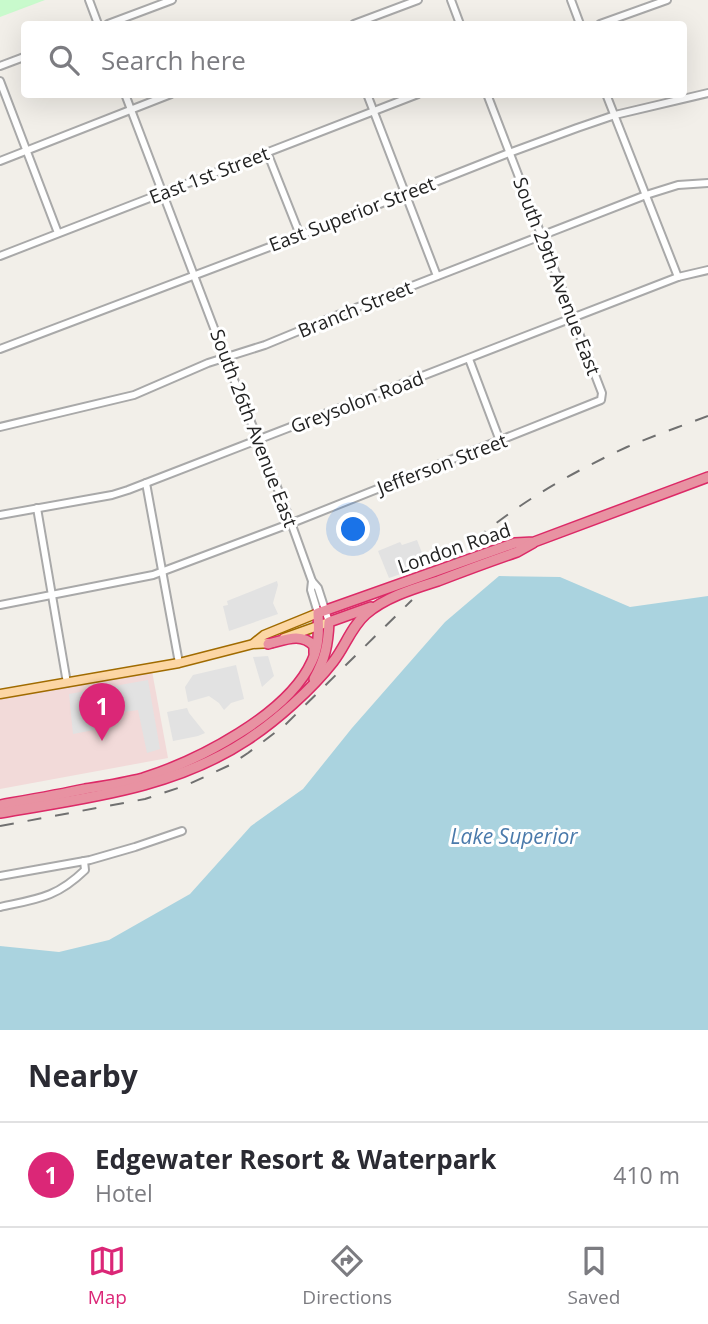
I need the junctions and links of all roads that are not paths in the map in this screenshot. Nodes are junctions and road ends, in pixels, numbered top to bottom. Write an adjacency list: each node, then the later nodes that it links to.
1 (89, 0): 7 (street)
2 (172, 0): 8 (street)
3 (418, 0): 9 (street)
4 (451, 0): 10 (street)
5 (571, 0): 11 (street)
6 (667, 0): 12 (street)
7 (97, 21)
8 (116, 21)
9 (362, 21)
10 (459, 21)
11 (579, 21)
12 (608, 21)
13 (21, 58): 14 (street)
14 (0, 66)
15 (0, 81): 28 (street)
16 (708, 93): 24 (street, East Superior Street)
17 (126, 98): 25 (street, South 26th Avenue East)
18 (162, 98): 25 (street)
19 (368, 98): 26 (street)
20 (407, 98): 26 (street, East 1st Street)
21 (488, 98): 30 (street, South 29th Avenue East)
22 (608, 98): 27 (street)
23 (687, 98): 27 (street, East Superior Street)
24 (687, 98)
25 (131, 110): 28 (street); 33 (street, South 26th Avenue East)
26 (373, 111): 29 (street, East 1st Street); 34 (street)
27 (615, 115): 30 (street, East Superior Street); 35 (street)
28 (26, 151): 31 (street); 36 (street)
29 (267, 152): 33 (street, East 1st Street); 37 (street)
30 (509, 153): 34 (street, East Superior Street); 38 (street, South 29th Avenue East)
31 (0, 161)
32 (708, 183): 35 (street, Branch Street)
33 (163, 193): 36 (street, East 1st Street); 41 (street, South 26th Avenue East)
34 (405, 194): 37 (street, East Superior Street); 42 (street)
35 (646, 195): 38 (street, Branch Street); 43 (street)
36 (58, 233): 39 (street, East 1st Street)
37 (300, 235): 41 (street, East Superior Street)
38 (541, 236): 42 (street, Branch Street); 44 (street, South 29th Avenue East)
39 (0, 256)
40 (708, 270): 43 (street, Greysolon Road)
41 (195, 275): 45 (street, East Superior Street); 46 (street, South 26th Avenue East)
42 (437, 276): 46 (street, Branch Street)
43 (678, 277): 44 (street, Greysolon Road)
44 (573, 318): 47 (street, Greysolon Road); 48 (street, South 29th Avenue East)
45 (0, 349)
46 (225, 357): 49 (street, Branch Street); 50 (street, South 26th Avenue East)
47 (469, 359): 50 (street, Greysolon Road); 51 (street)
48 (601, 399): 51 (street, Jefferson Street)
49 (0, 427)
50 (258, 440): 53 (street, Greysolon Road); 56 (street, South 26th Avenue East)
51 (500, 441): 56 (street, Jefferson Street)
52 (708, 477): 57 (highway, London Road)
53 (146, 483): 54 (street, Greysolon Road); 58 (street)
54 (37, 508): 55 (street, Greysolon Road); 60 (street)
55 (0, 514)
56 (291, 523): 58 (street, Jefferson Street); 62 (street, South 26th Avenue East)
57 (534, 542): 59 (highway); 62 (highway, London Road)
58 (162, 572): 60 (street, Jefferson Street); 68 (street)
59 (403, 593): 63 (highway, London Road); 70 (highway)
60 (52, 595): 61 (street, Jefferson Street); 69 (street)
61 (0, 605)
62 (322, 612): 63 (street, South 26th Avenue East); 64 (highway); 65 (main road, London Road)
63 (329, 622): 64 (main road, London Road); 70 (highway)
64 (318, 625): 66 (main road, London Road); 67 (highway)
65 (253, 644): 66 (main road, London Road); 68 (main road, London Road)
66 (268, 644): 67 (highway)
67 (313, 658): 72 (highway)
68 (179, 663): 69 (main road, London Road)
69 (67, 683): 71 (main road, London Road)
70 (304, 692): 73 (highway)
71 (0, 694)
72 (0, 805)
73 (0, 814)
74 (182, 831): 75 (street)
75 (84, 861): 76 (street); 77 (street)
76 (0, 876)
77 (0, 907)

